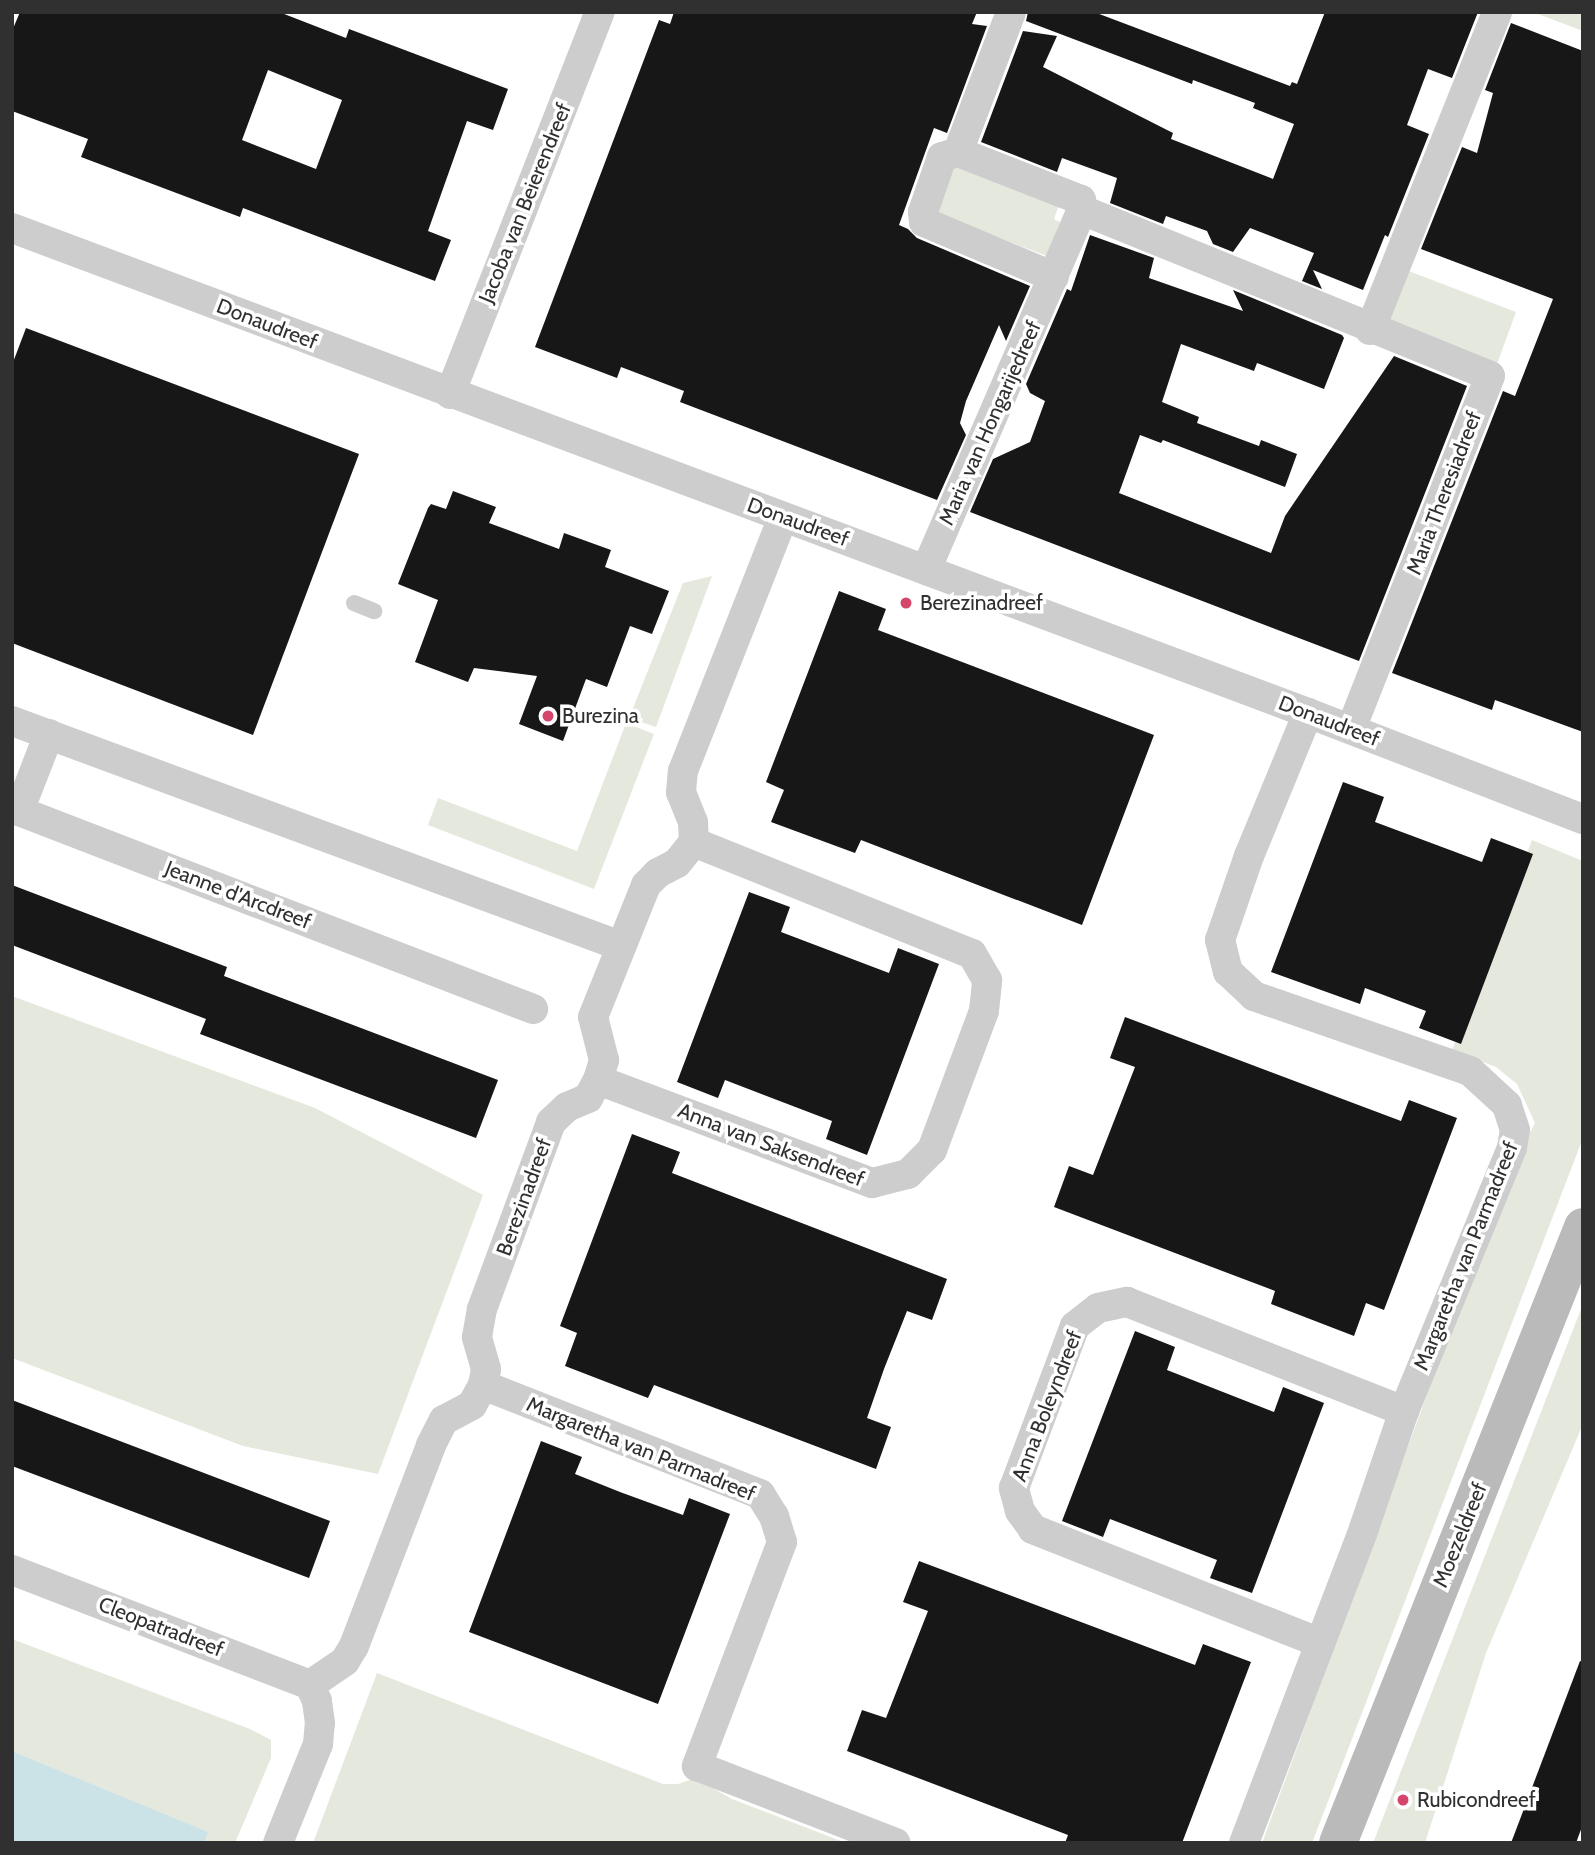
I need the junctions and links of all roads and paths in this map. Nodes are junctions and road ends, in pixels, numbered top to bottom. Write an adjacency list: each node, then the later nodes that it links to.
1 (600, 12): 9 (street, Jacoba van Beierendreef)
2 (1011, 12): 4 (street)
3 (1497, 12): 8 (street)
4 (958, 152): 5 (street, Maria Theresiadreef); 7 (street)
5 (1082, 210): 7 (street, Maria van Hongarijedreef); 8 (street, Maria Theresiadreef)
6 (12, 228): 9 (street, Donaudreef)
7 (1054, 277): 11 (street, Maria van Hongarijedreef)
8 (1370, 330): 16 (street, Maria Theresiadreef)
9 (450, 394): 10 (street, Donaudreef)
10 (783, 517): 11 (street, Donaudreef); 19 (street)
11 (926, 570): 14 (street, Donaudreef)
12 (354, 603): 13 (lane)
13 (374, 611)
14 (1308, 713): 16 (street, Donaudreef); 25 (street, Margaretha van Parmadreef)
15 (12, 721): 17 (street)
16 (1351, 729): 18 (street, Donaudreef)
17 (49, 734): 20 (street); 21 (street, Jeanne d'Arcdreef)
18 (1583, 819)
19 (694, 842): 20 (street); 22 (street, Anna van Saksendreef)
20 (621, 946): 22 (street)
21 (533, 1009)
22 (598, 1080): 24 (street, Berezinadreef)
23 (1583, 1227): 32 (street, Moezeldreef)
24 (483, 1385): 28 (street); 30 (street, Margaretha van Parmadreef)
25 (1404, 1411): 27 (street, Margaretha van Parmadreef); 27 (street, Anna Boleyndreef)
26 (12, 1570): 28 (street, Cleopatradreef)
27 (1318, 1642): 31 (street, Margaretha van Parmadreef)
28 (310, 1685): 29 (street)
29 (278, 1843)
30 (896, 1843)
31 (1244, 1843)
32 (1338, 1843)

